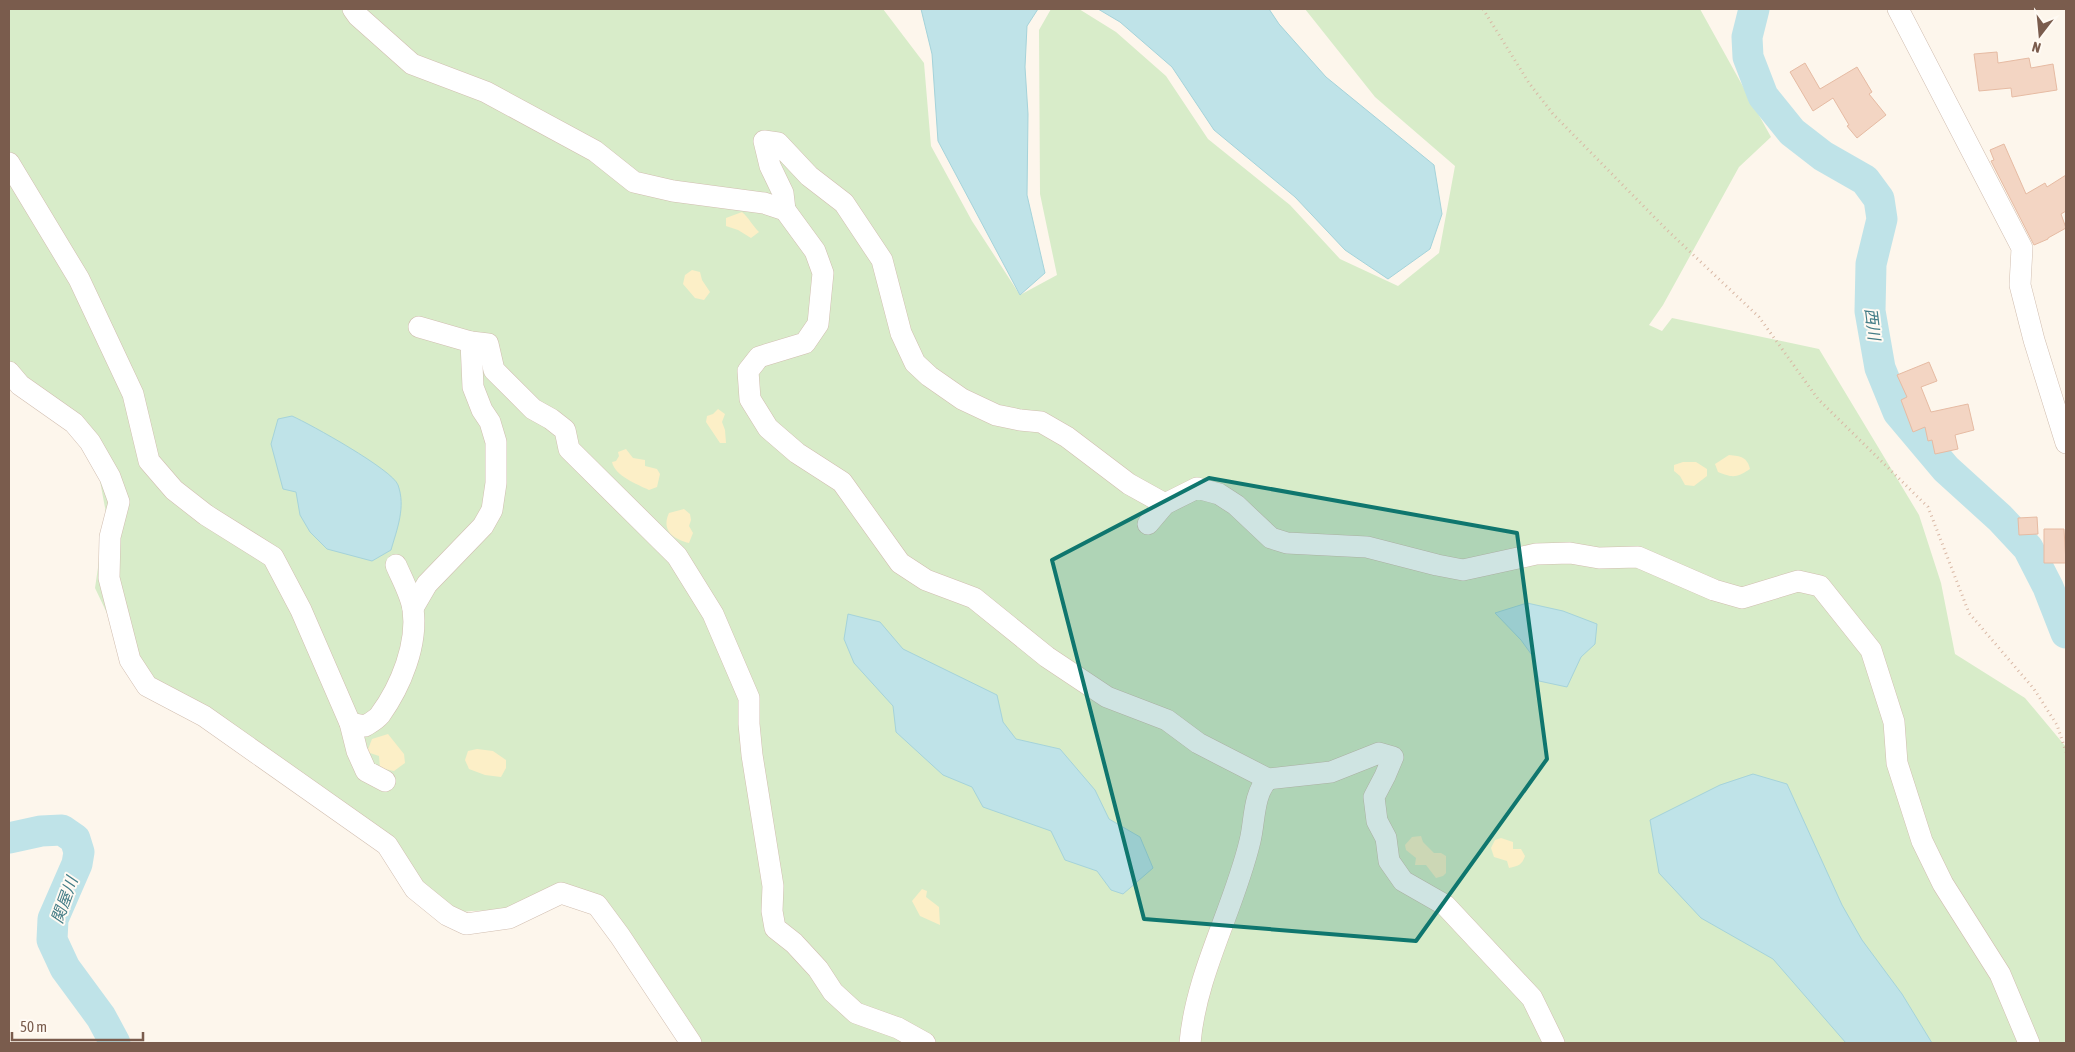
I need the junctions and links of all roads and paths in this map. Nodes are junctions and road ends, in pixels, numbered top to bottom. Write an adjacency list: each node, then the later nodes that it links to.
1 (353, 9): 5 (street)
2 (1483, 9): 15 (path)
3 (1898, 9): 9 (street)
4 (9, 163): 14 (street)
5 (785, 210): 10 (street); 16 (street)
6 (419, 327): 7 (street)
7 (471, 342): 13 (street); 19 (street)
8 (9, 372): 18 (street)
9 (2066, 443)
10 (1165, 504): 11 (street); 22 (street)
11 (1148, 524)
12 (396, 566): 13 (street)
13 (413, 608): 14 (street)
14 (350, 723): 17 (street)
15 (2066, 752)
16 (1268, 779): 20 (street); 21 (street)
17 (385, 781)
18 (691, 1043)
19 (924, 1043)
20 (1190, 1043)
21 (1554, 1043)
22 (2029, 1043)

